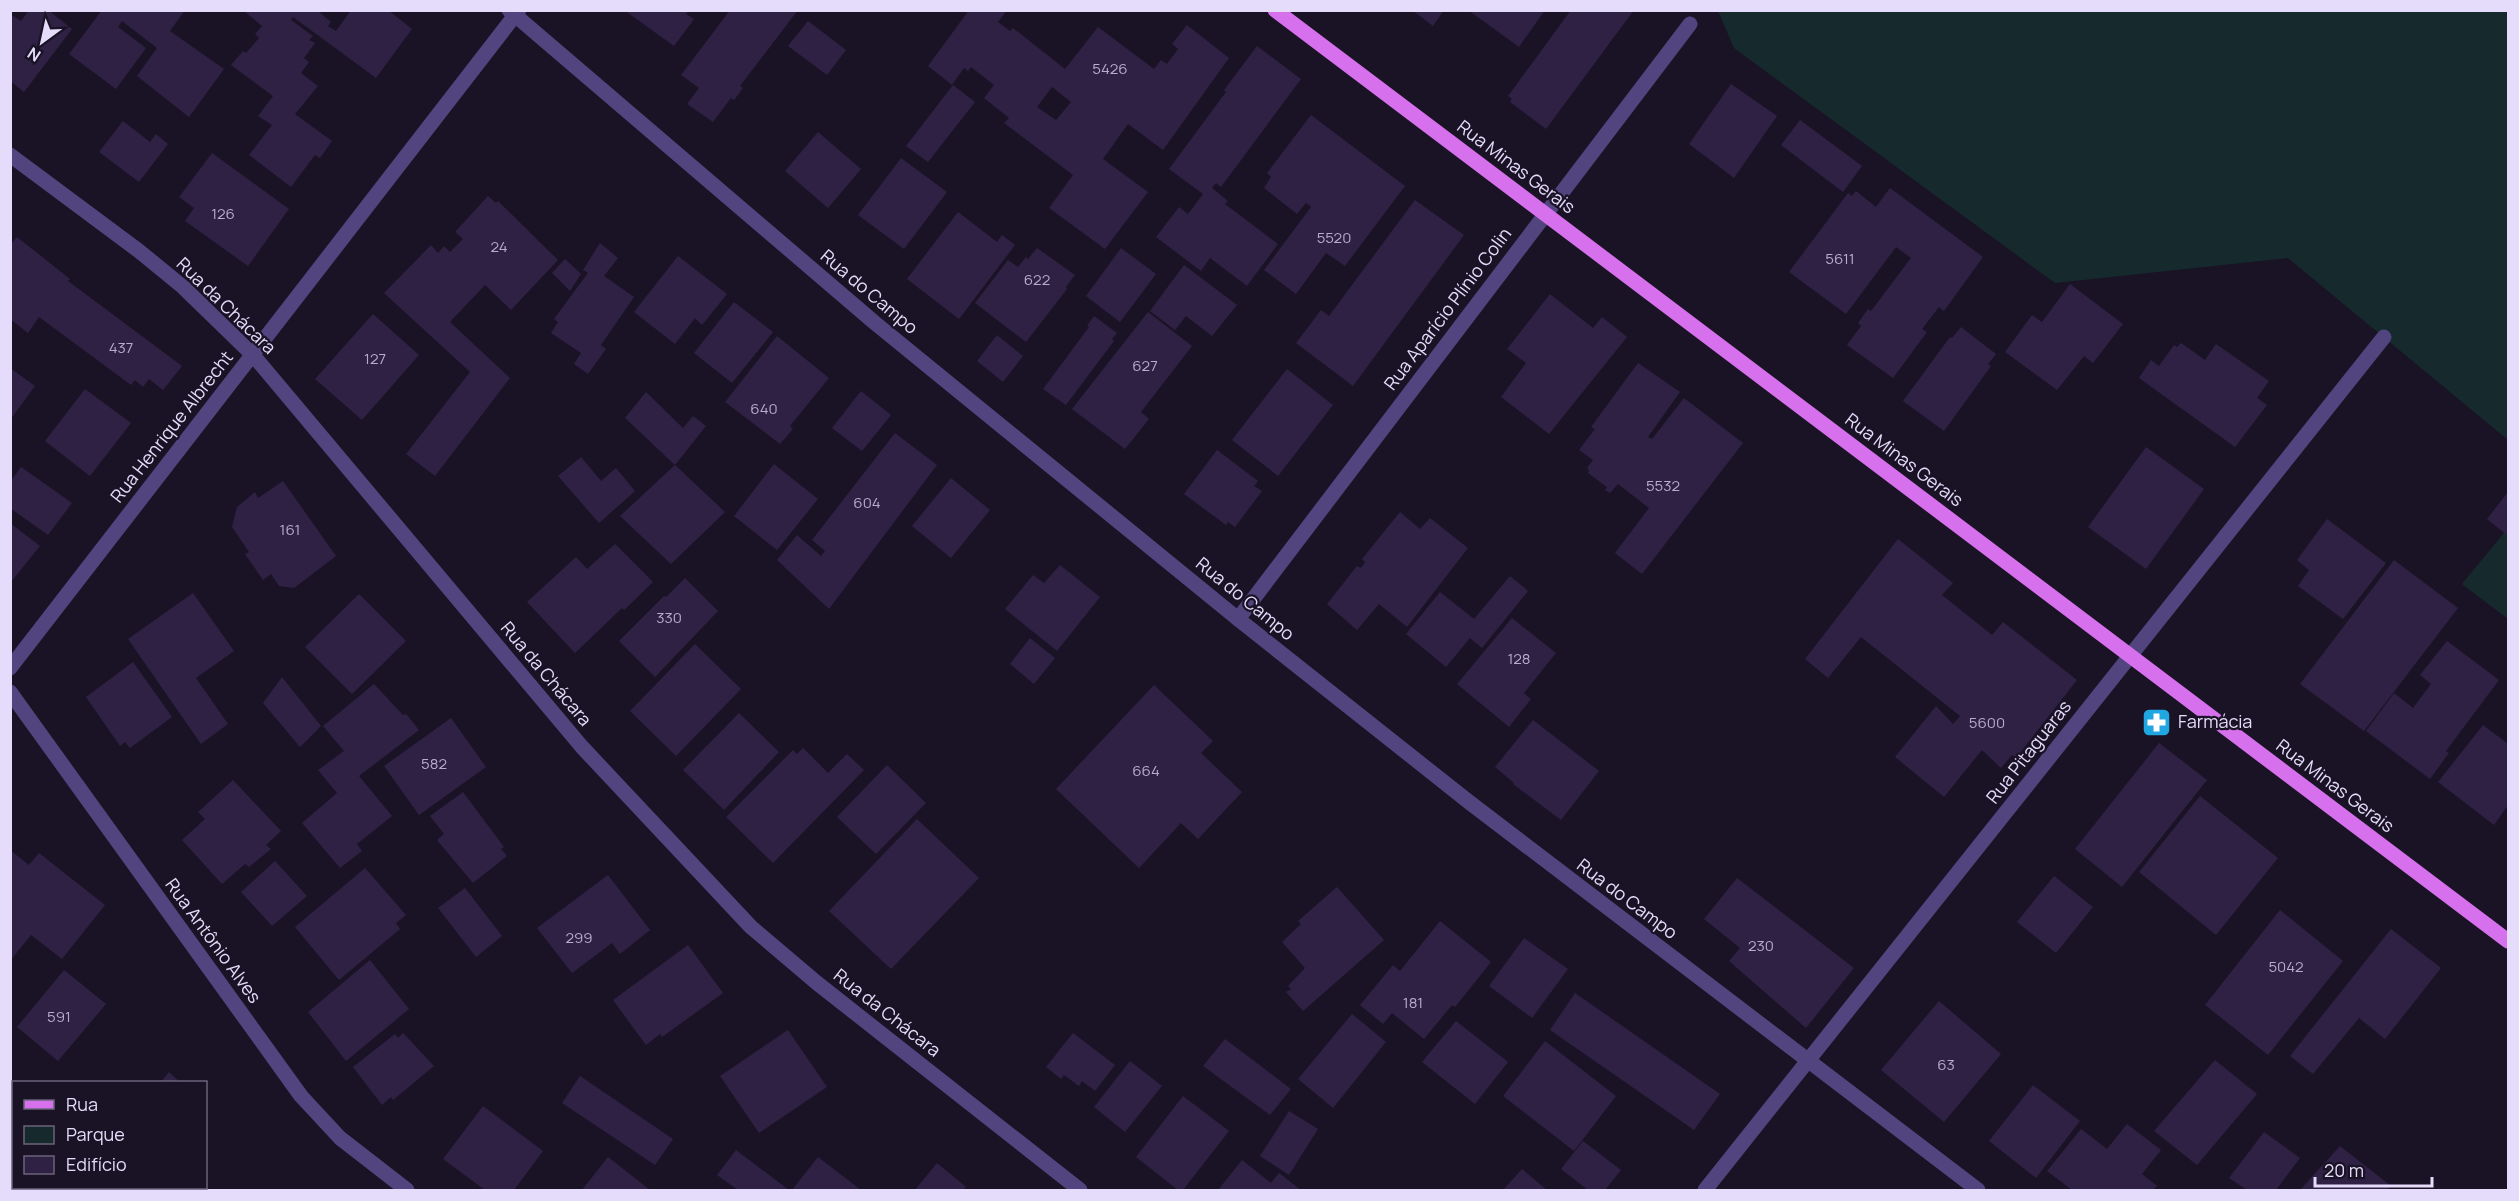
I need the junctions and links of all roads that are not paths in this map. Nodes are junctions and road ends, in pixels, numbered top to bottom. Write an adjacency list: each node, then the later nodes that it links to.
1 (1275, 10): 5 (main road, Rua Minas Gerais)
2 (514, 12): 7 (street, Rua Henrique Albrecht); 8 (street, Rua do Campo)
3 (1690, 24): 5 (street, Rua Aparício Plínio Colin)
4 (10, 155): 7 (street, Rua da Chácara)
5 (1545, 214): 8 (street, Rua Aparício Plínio Colin); 9 (main road, Rua Minas Gerais)
6 (2384, 337): 9 (street, Rua Pitaguaras)
7 (252, 356): 10 (street, Rua Henrique Albrecht); 15 (street, Rua da Chácara)
8 (1238, 619): 13 (street, Rua do Campo)
9 (2130, 656): 12 (main road, Rua Minas Gerais); 13 (street, Rua Pitaguaras)
10 (10, 668)
11 (10, 692): 14 (street, Rua Antônio Alves)
12 (2508, 941)
13 (1808, 1061): 16 (street, Rua Pitaguaras); 17 (street, Rua do Campo)
14 (407, 1191)
15 (1080, 1191)
16 (1705, 1191)
17 (1978, 1191)

